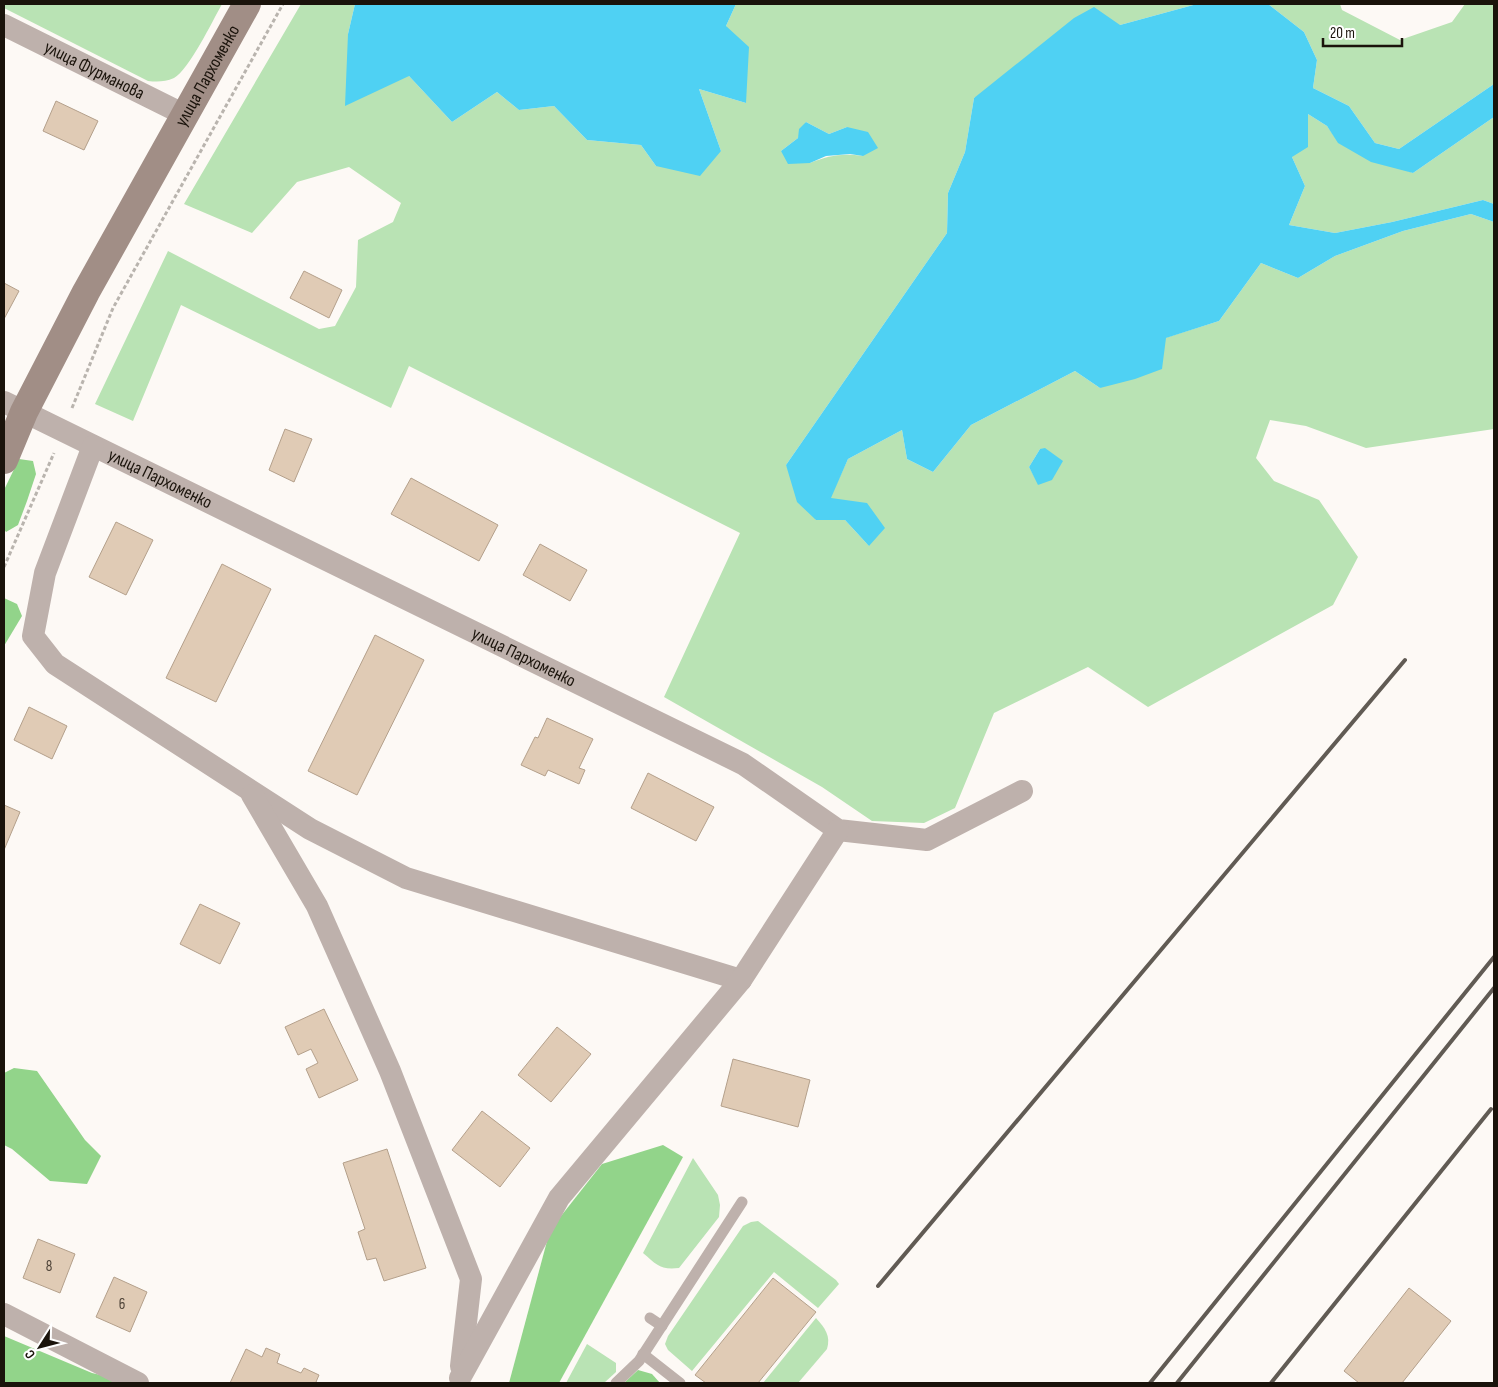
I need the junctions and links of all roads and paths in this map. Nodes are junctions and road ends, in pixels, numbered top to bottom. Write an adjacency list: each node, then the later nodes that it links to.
1 (247, 4): 4 (street, улица Пархоменко)
2 (283, 4): 6 (path)
3 (4, 25): 4 (street, улица Фурманова)
4 (185, 115): 5 (street, улица Пархоменко)
5 (14, 407): 6 (street, улица Пархоменко); 8 (street, улица Пархоменко)
6 (63, 432): 7 (street, улица Пархоменко); 9 (path)
7 (93, 446): 10 (street); 12 (street, улица Пархоменко)
8 (4, 460)
9 (4, 567)
10 (249, 790): 13 (street); 19 (street)
11 (1022, 791): 12 (street, улица Пархоменко)
12 (838, 830): 13 (street)
13 (742, 980): 19 (street)
14 (742, 1202): 17 (lane)
15 (4, 1314): 20 (street)
16 (650, 1318): 17 (lane)
17 (662, 1326): 18 (lane)
18 (643, 1354): 21 (lane); 22 (lane)
19 (459, 1380)
20 (138, 1383)
21 (616, 1383)
22 (680, 1383)

